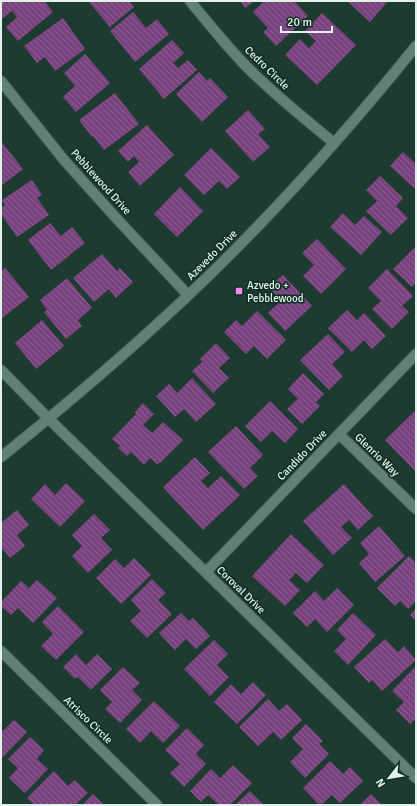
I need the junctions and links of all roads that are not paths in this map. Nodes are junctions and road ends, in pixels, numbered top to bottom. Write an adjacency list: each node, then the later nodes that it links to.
1 (190, 1): 4 (street, Cedro Circle)
2 (416, 46): 4 (street, Azevedo Drive)
3 (1, 81): 5 (street, Pebblewood Drive)
4 (334, 143): 5 (street, Azevedo Drive)
5 (188, 295): 8 (street, Azevedo Drive)
6 (416, 354): 9 (street, Candido Drive)
7 (1, 370): 8 (street, Coroval Drive)
8 (49, 419): 10 (street, Azevedo Drive); 12 (street, Coroval Drive)
9 (339, 434): 11 (street, Glenrio Way); 12 (street, Candido Drive)
10 (1, 457)
11 (416, 509)
12 (206, 572): 14 (street, Coroval Drive)
13 (1, 652): 15 (street, Atrisco Circle)
14 (416, 778)
15 (157, 805)

